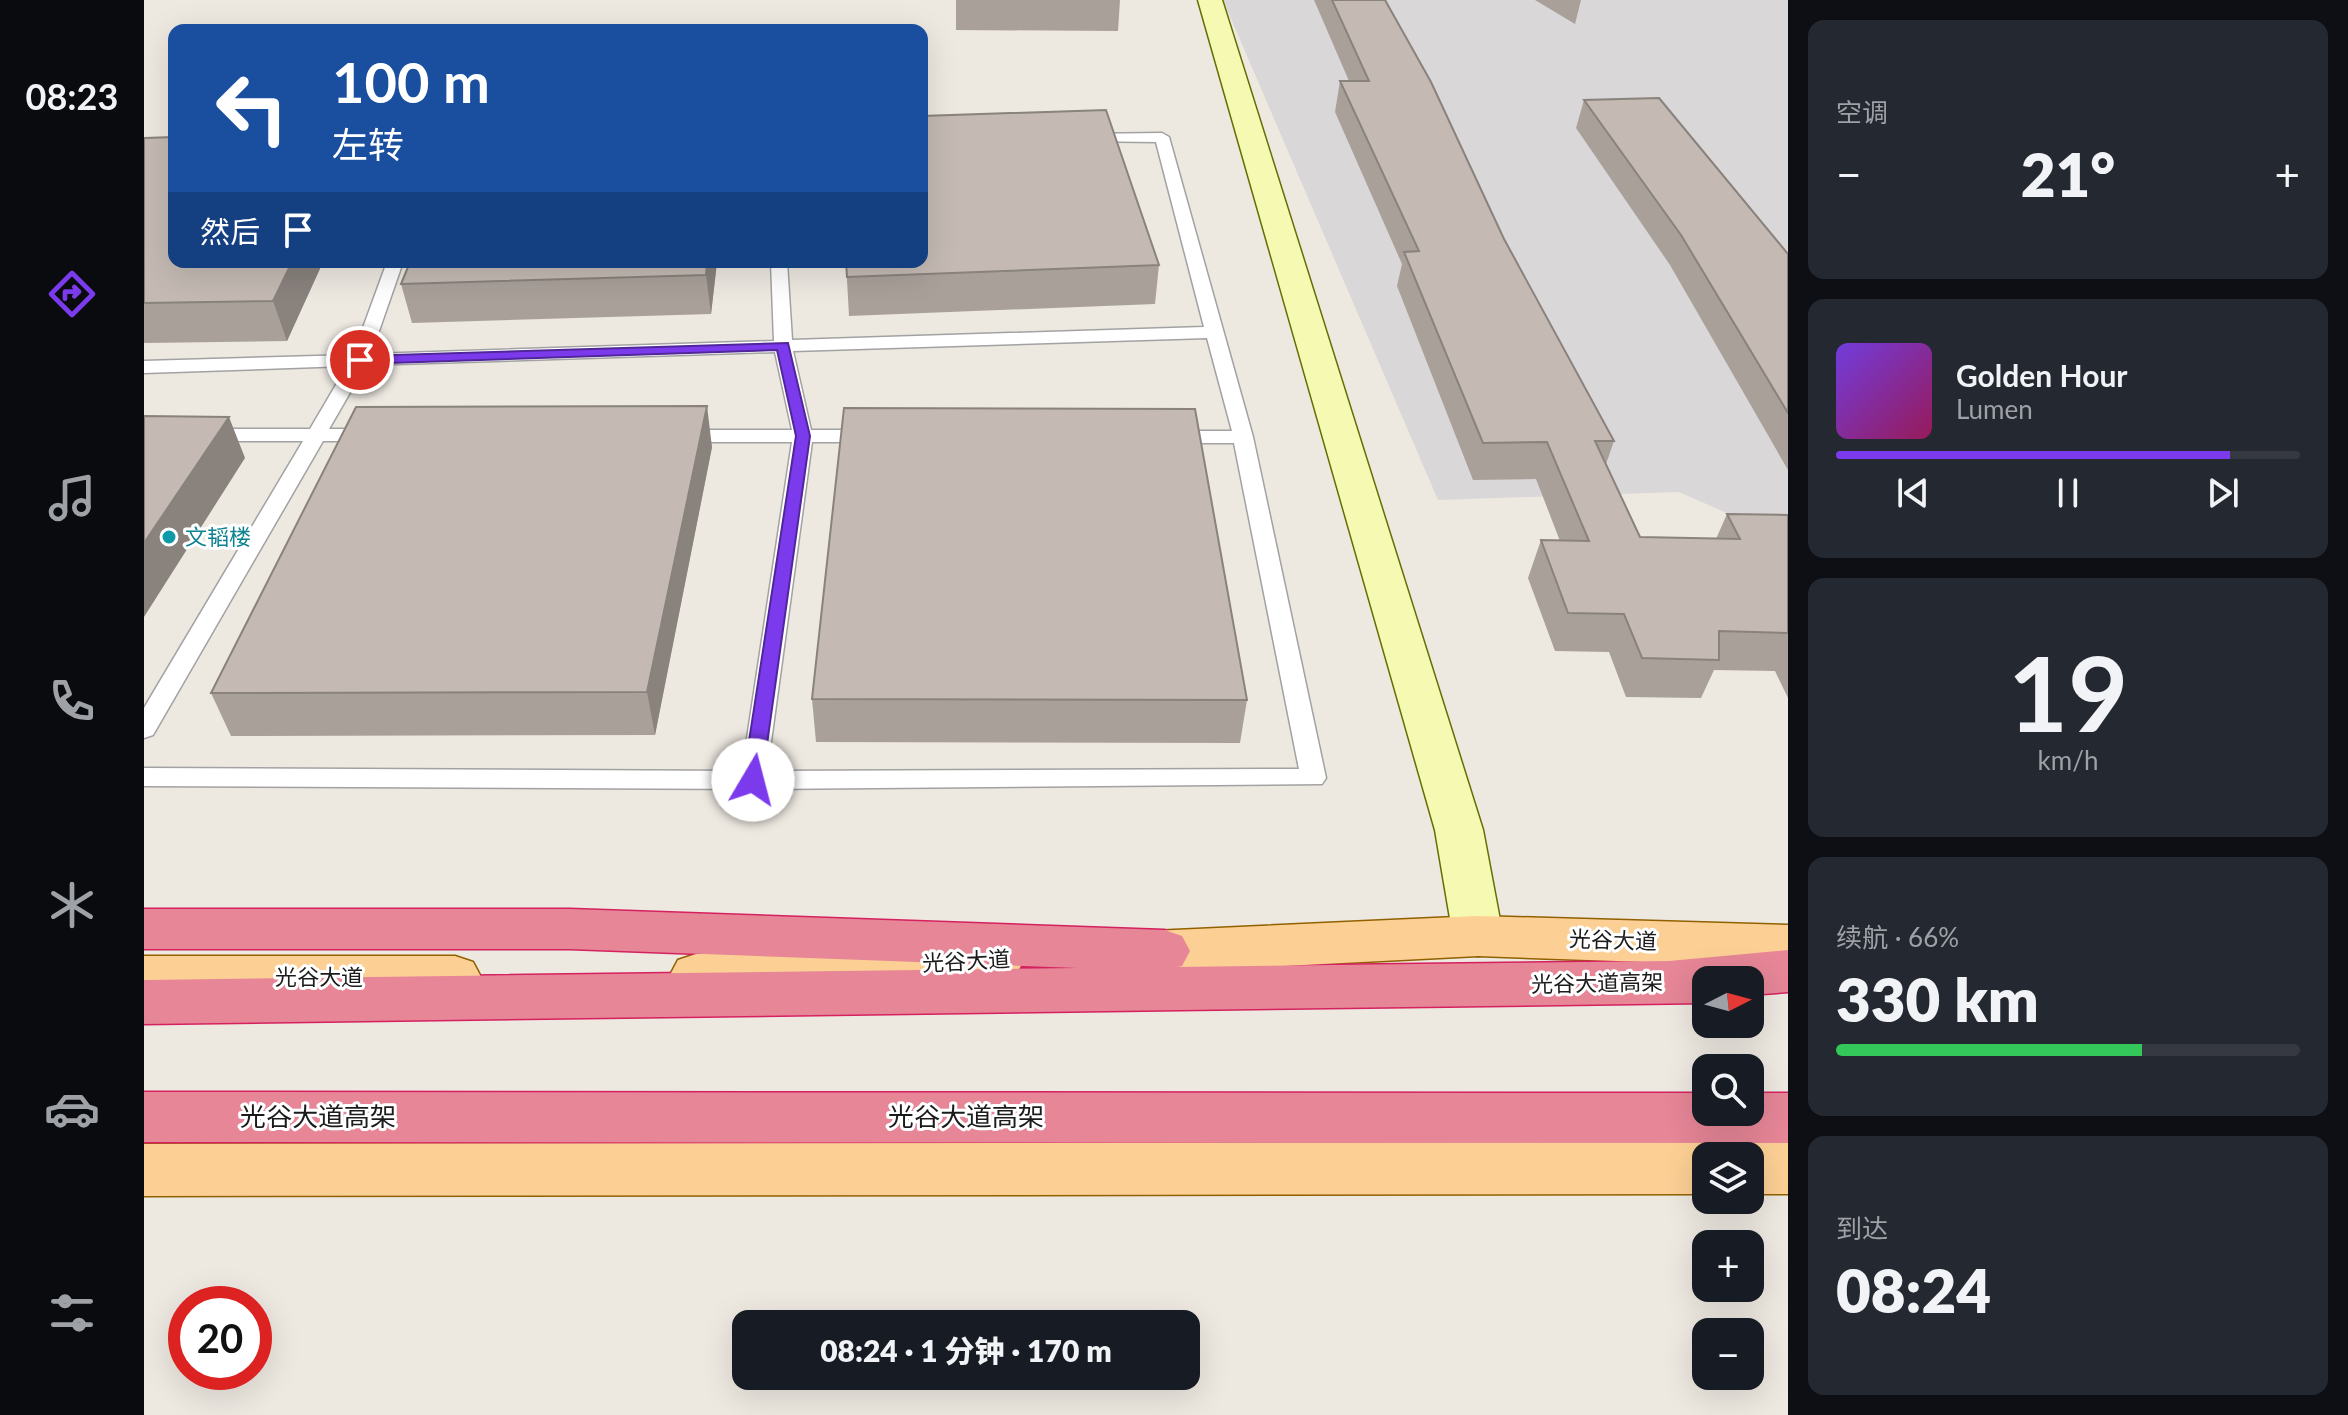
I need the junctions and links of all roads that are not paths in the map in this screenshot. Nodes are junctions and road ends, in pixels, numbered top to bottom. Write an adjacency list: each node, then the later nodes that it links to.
1 (1210, 0): 21 (street)
2 (1066, 139): 5 (lane)
3 (393, 268): 7 (lane)
4 (779, 268): 6 (lane)
5 (1213, 332): 6 (lane); 16 (lane)
6 (783, 346): 7 (lane); 13 (lane)
7 (360, 360): 8 (lane); 10 (lane)
8 (144, 367)
9 (144, 435): 10 (lane)
10 (319, 435): 11 (lane); 17 (lane)
11 (397, 435)
12 (662, 436): 13 (lane)
13 (803, 436): 14 (lane); 19 (lane)
14 (897, 436)
15 (1149, 437): 16 (lane)
16 (1243, 437): 19 (lane)
17 (144, 729)
18 (144, 777): 19 (lane)
19 (753, 780)
20 (167, 929): 23 (highway)
21 (1478, 936): 22 (main road, 光谷大道); 23 (main road, 光谷大道)
22 (1788, 946)
23 (1164, 951): 25 (main road, 光谷大道)
24 (1788, 971): 29 (highway)
25 (144, 977)
26 (1764, 980): 27 (highway, 光谷大道高架)
27 (1788, 980): 30 (highway)
28 (1692, 981): 29 (highway, 光谷大道高架)
29 (1650, 982): 31 (highway, 光谷大道高架)
30 (1764, 982)
31 (144, 1002)
32 (144, 1117): 33 (highway, 光谷大道高架)
33 (1788, 1118)
34 (1692, 1168): 37 (main road)
35 (1764, 1168): 36 (main road)
36 (1788, 1168)
37 (144, 1170)

